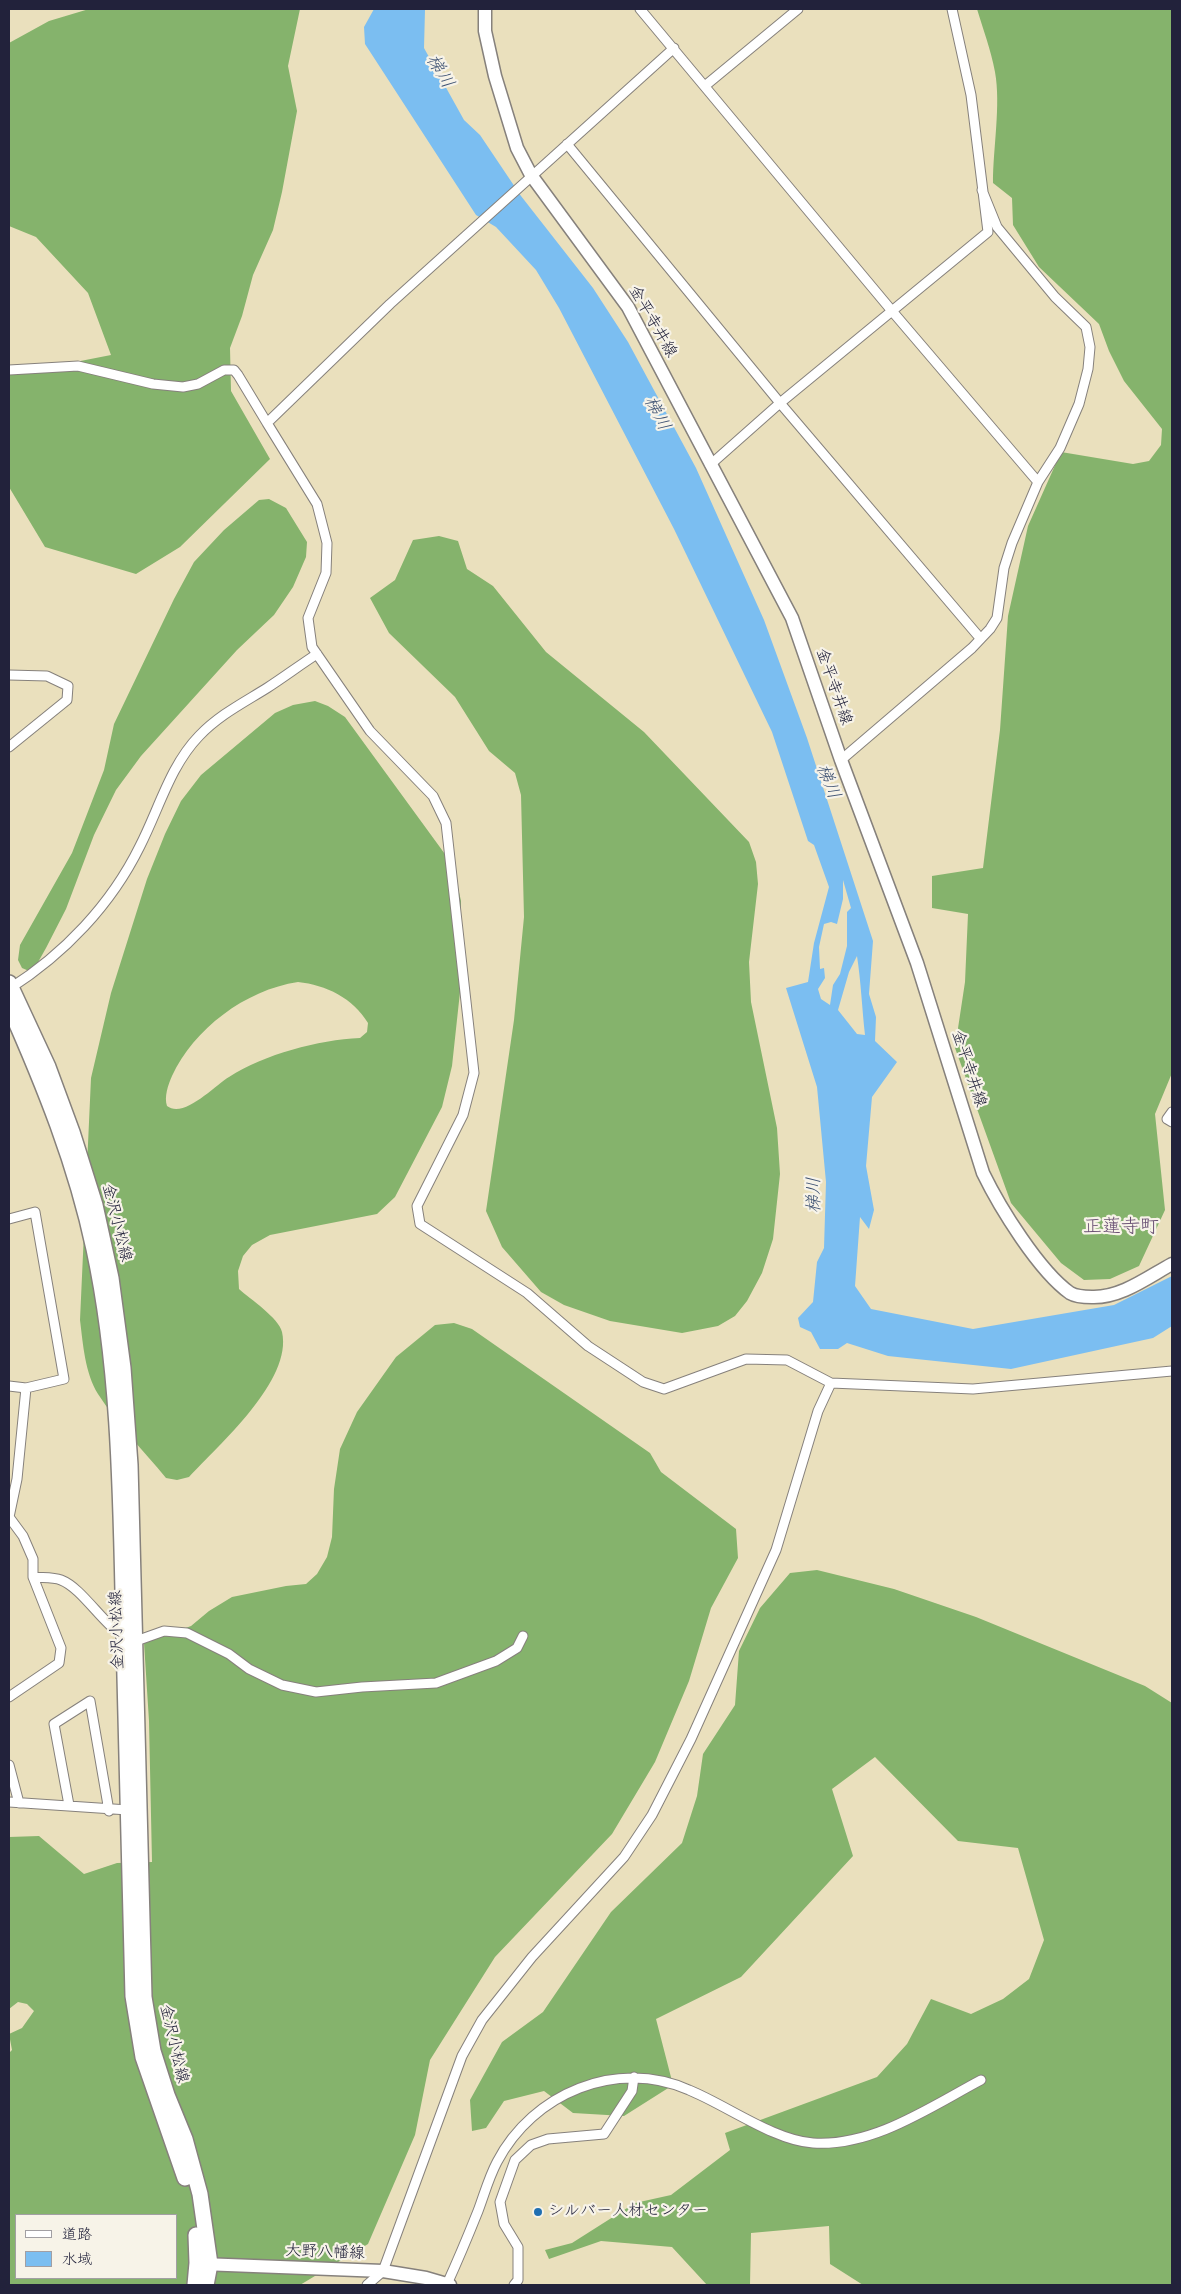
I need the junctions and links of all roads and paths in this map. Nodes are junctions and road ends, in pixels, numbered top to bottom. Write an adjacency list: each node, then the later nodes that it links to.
1 (485, 9): 8 (main road, 金平寺井線)
2 (640, 9): 5 (street)
3 (798, 9): 6 (street)
4 (952, 9): 9 (street)
5 (674, 48): 6 (street); 7 (street)
6 (706, 85): 10 (street)
7 (567, 144): 8 (street); 12 (street)
8 (531, 175): 13 (street); 14 (main road, 金平寺井線)
9 (982, 190): 10 (street); 15 (street)
10 (892, 312): 12 (street); 15 (street)
11 (9, 370): 13 (street)
12 (780, 403): 14 (street); 16 (street)
13 (267, 423): 17 (street)
14 (710, 465): 20 (main road, 金平寺井線)
15 (1038, 482): 16 (street)
16 (980, 638): 20 (street)
17 (317, 654): 21 (street); 28 (street)
18 (9, 675): 19 (street)
19 (9, 748)
20 (841, 760): 26 (main road, 金平寺井線)
21 (10, 987): 34 (main road, 金沢小松線)
22 (9, 1004): 34 (main road, 金沢小松線)
23 (1172, 1112): 24 (street)
24 (1172, 1122)
25 (9, 1219): 30 (street)
26 (1172, 1264)
27 (1172, 1371): 28 (street)
28 (831, 1383): 45 (street)
29 (9, 1386): 30 (street)
30 (26, 1388): 31 (street)
31 (9, 1517): 32 (street)
32 (33, 1577): 34 (street); 35 (street)
33 (523, 1636): 34 (street)
34 (130, 1639): 41 (main road, 金沢小松線); 44 (main road, 金沢小松線)
35 (9, 1697)
36 (9, 1765): 38 (street)
37 (9, 1802): 38 (street)
38 (19, 1803): 39 (street)
39 (69, 1805): 40 (street); 40 (street)
40 (109, 1810): 41 (street)
41 (128, 1810): 44 (main road, 金沢小松線)
42 (634, 2077): 43 (street); 49 (street); 50 (street)
43 (981, 2080)
44 (203, 2264): 45 (main road, 大野八幡線); 46 (main road, 金沢小松線); 47 (main road, 金沢小松線)
45 (383, 2272): 48 (street); 49 (main road, 大野八幡線)
46 (195, 2285)
47 (206, 2285)
48 (367, 2285)
49 (449, 2285)
50 (514, 2285)

